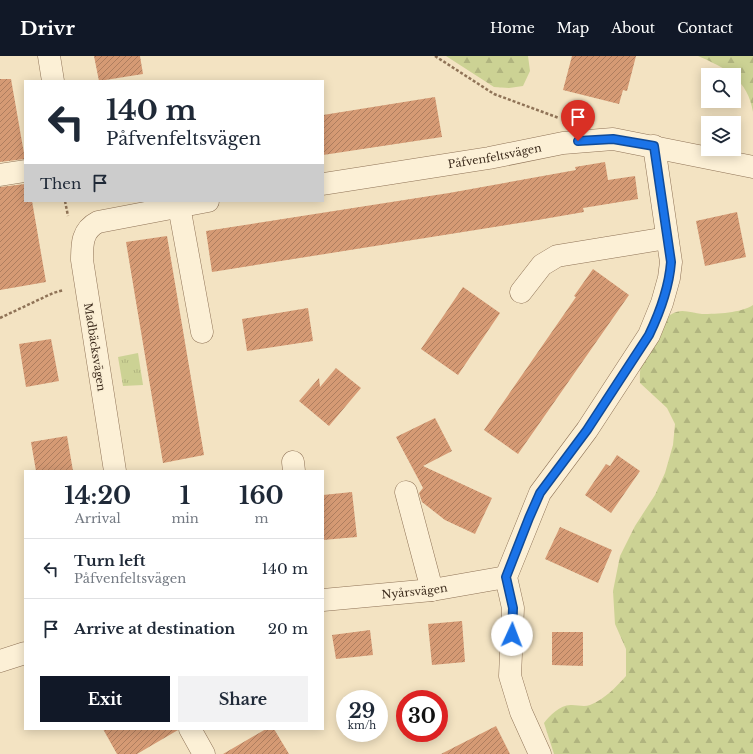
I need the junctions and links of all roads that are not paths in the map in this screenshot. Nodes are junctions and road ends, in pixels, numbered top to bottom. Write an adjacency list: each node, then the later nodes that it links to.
1 (49, 56): 2 (street)
2 (53, 80)
3 (654, 146): 4 (street, Påfvenfeltsvägen); 7 (street, Påfvenfeltsvägen); 10 (street)
4 (753, 167)
5 (24, 170): 6 (street)
6 (0, 174)
7 (324, 184)
8 (202, 202): 9 (street)
9 (179, 206): 12 (street); 13 (street, Madbäcksvägen)
10 (667, 238): 11 (street); 15 (street)
11 (521, 292)
12 (202, 332)
13 (115, 470)
14 (406, 492): 16 (street)
15 (506, 577): 16 (street, Nyårsvägen); 22 (street)
16 (432, 590): 17 (street, Nyårsvägen)
17 (324, 600)
18 (24, 653): 19 (street)
19 (0, 661)
20 (191, 730): 21 (street)
21 (204, 754)
22 (540, 754)

